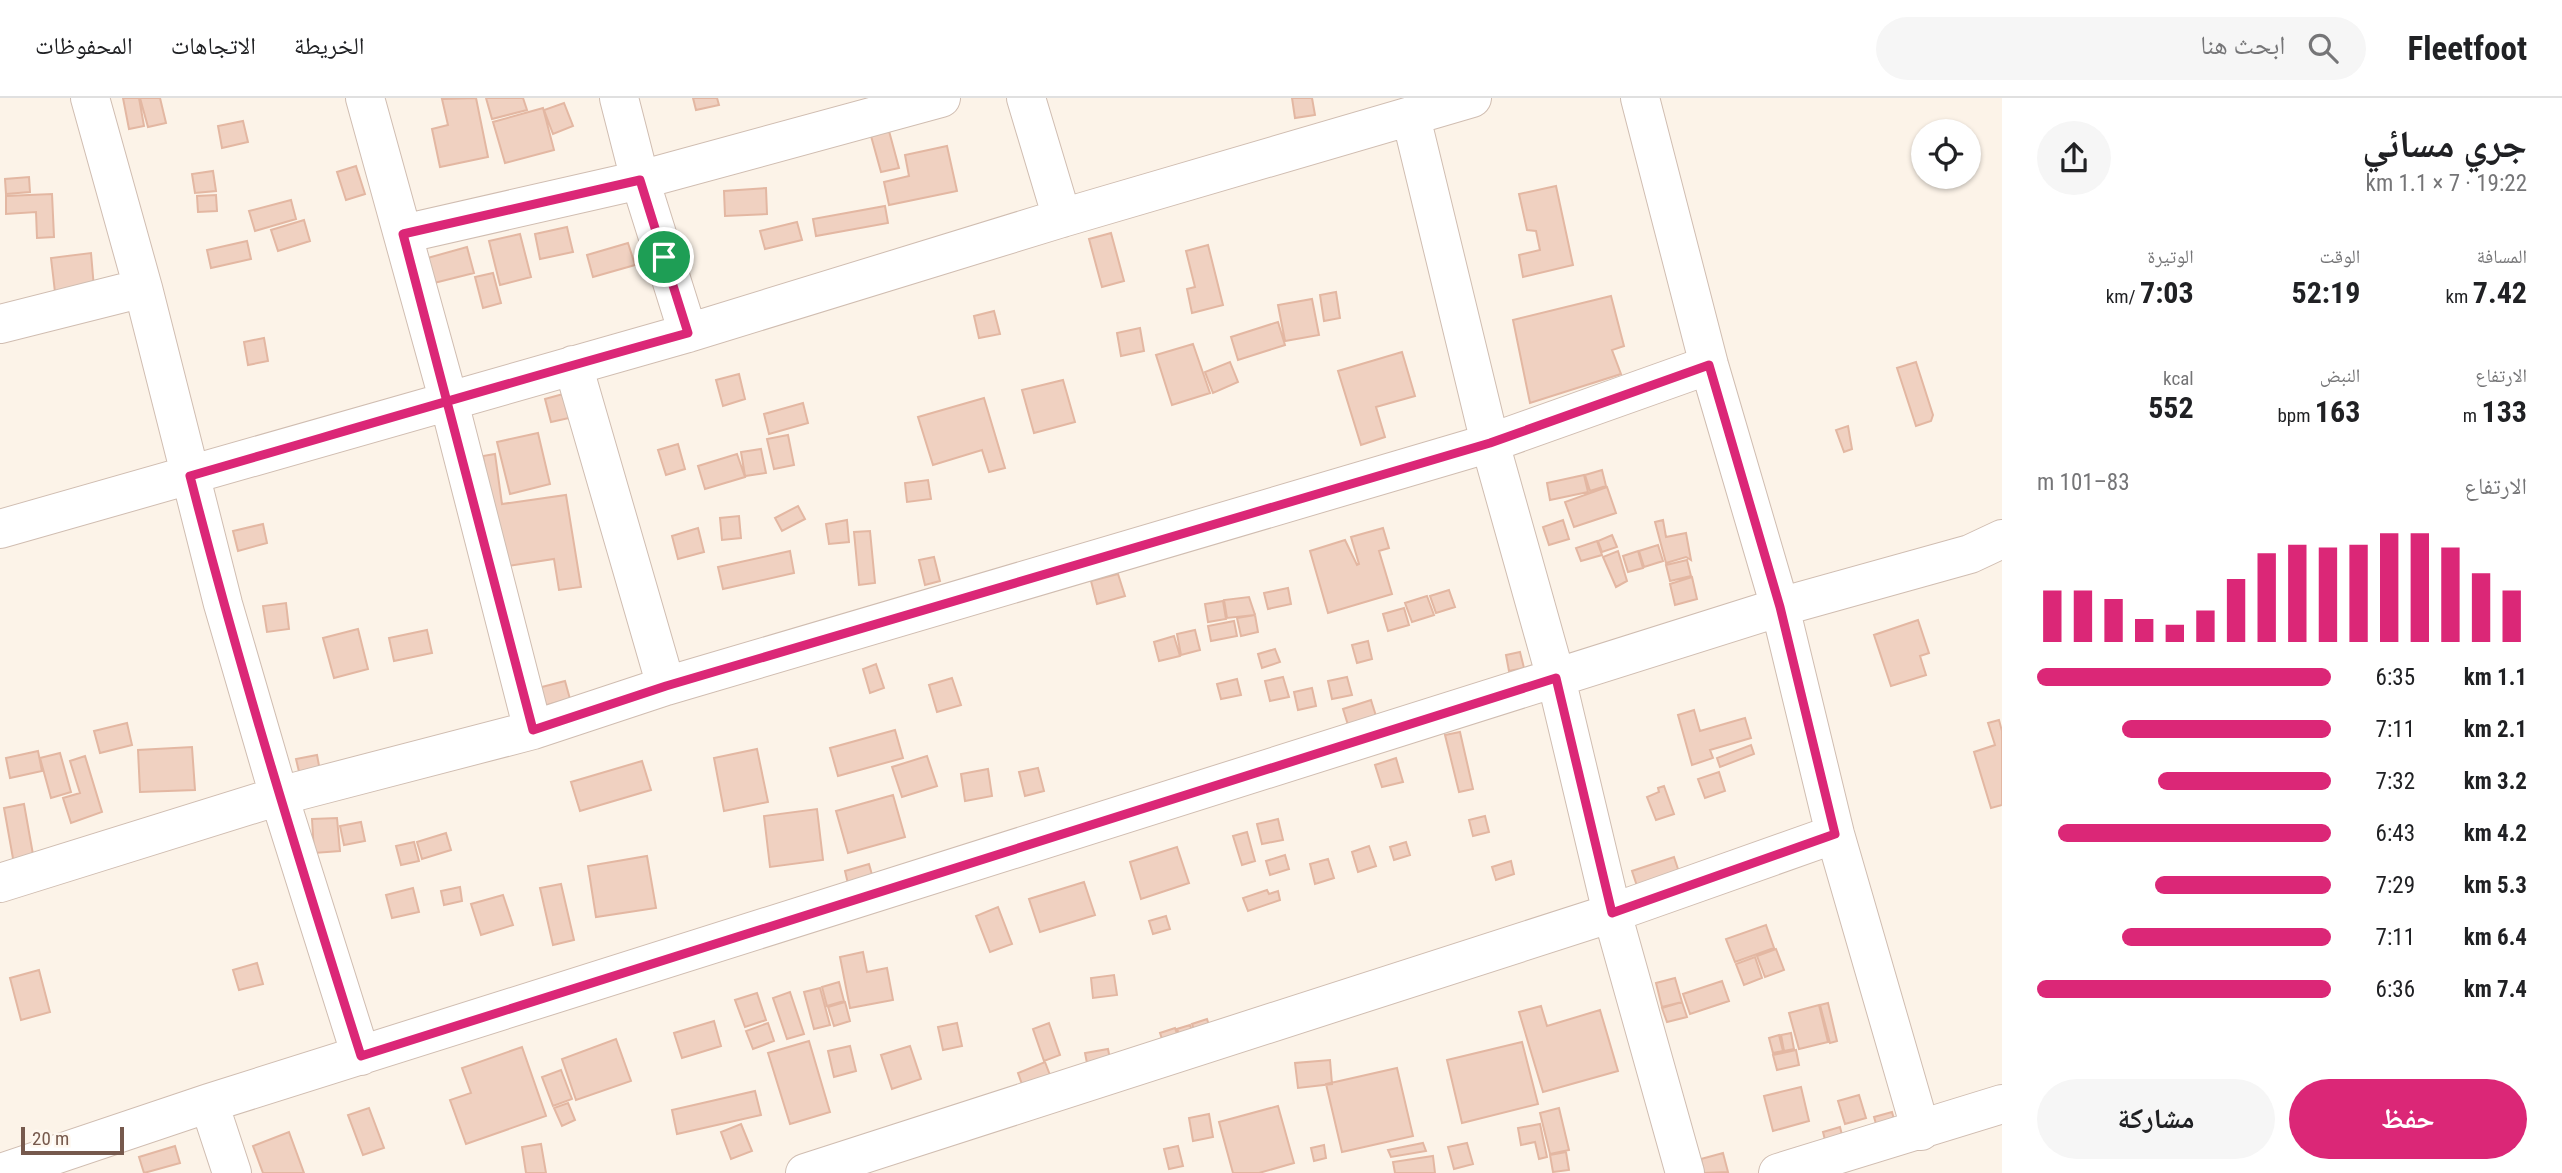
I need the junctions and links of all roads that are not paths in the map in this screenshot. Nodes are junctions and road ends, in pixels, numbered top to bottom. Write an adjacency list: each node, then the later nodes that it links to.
1 (90, 98): 12 (street)
2 (365, 98): 11 (street)
3 (619, 98): 9 (street)
4 (941, 98): 9 (street)
5 (1026, 98): 10 (street)
6 (1472, 98): 8 (street)
7 (1640, 98): 16 (street)
8 (1411, 117): 10 (street); 18 (street)
9 (640, 180): 11 (street); 14 (street)
10 (1062, 218): 14 (street)
11 (403, 234): 17 (street)
12 (143, 288): 13 (street); 19 (street)
13 (0, 324)
14 (688, 333): 15 (street)
15 (573, 365): 17 (street); 24 (street)
16 (1709, 365): 18 (street); 22 (street)
17 (449, 402): 19 (street); 25 (street)
18 (1490, 443): 23 (street); 24 (street)
19 (190, 476): 20 (street); 26 (street)
20 (0, 529)
21 (2002, 540): 22 (street)
22 (1780, 607): 23 (street); 27 (street)
23 (1556, 678): 29 (street); 30 (street)
24 (666, 686): 25 (street)
25 (533, 730): 26 (street)
26 (279, 796): 28 (street); 30 (street)
27 (1835, 834): 29 (street); 33 (street)
28 (0, 883)
29 (1612, 913): 36 (street); 37 (street)
30 (361, 1056): 31 (street)
31 (209, 1103): 34 (street); 35 (street)
32 (2002, 1104): 33 (street)
33 (1921, 1131): 38 (street)
34 (1, 1173)
35 (232, 1173)
36 (805, 1173)
37 (1685, 1173)
38 (1779, 1173)

